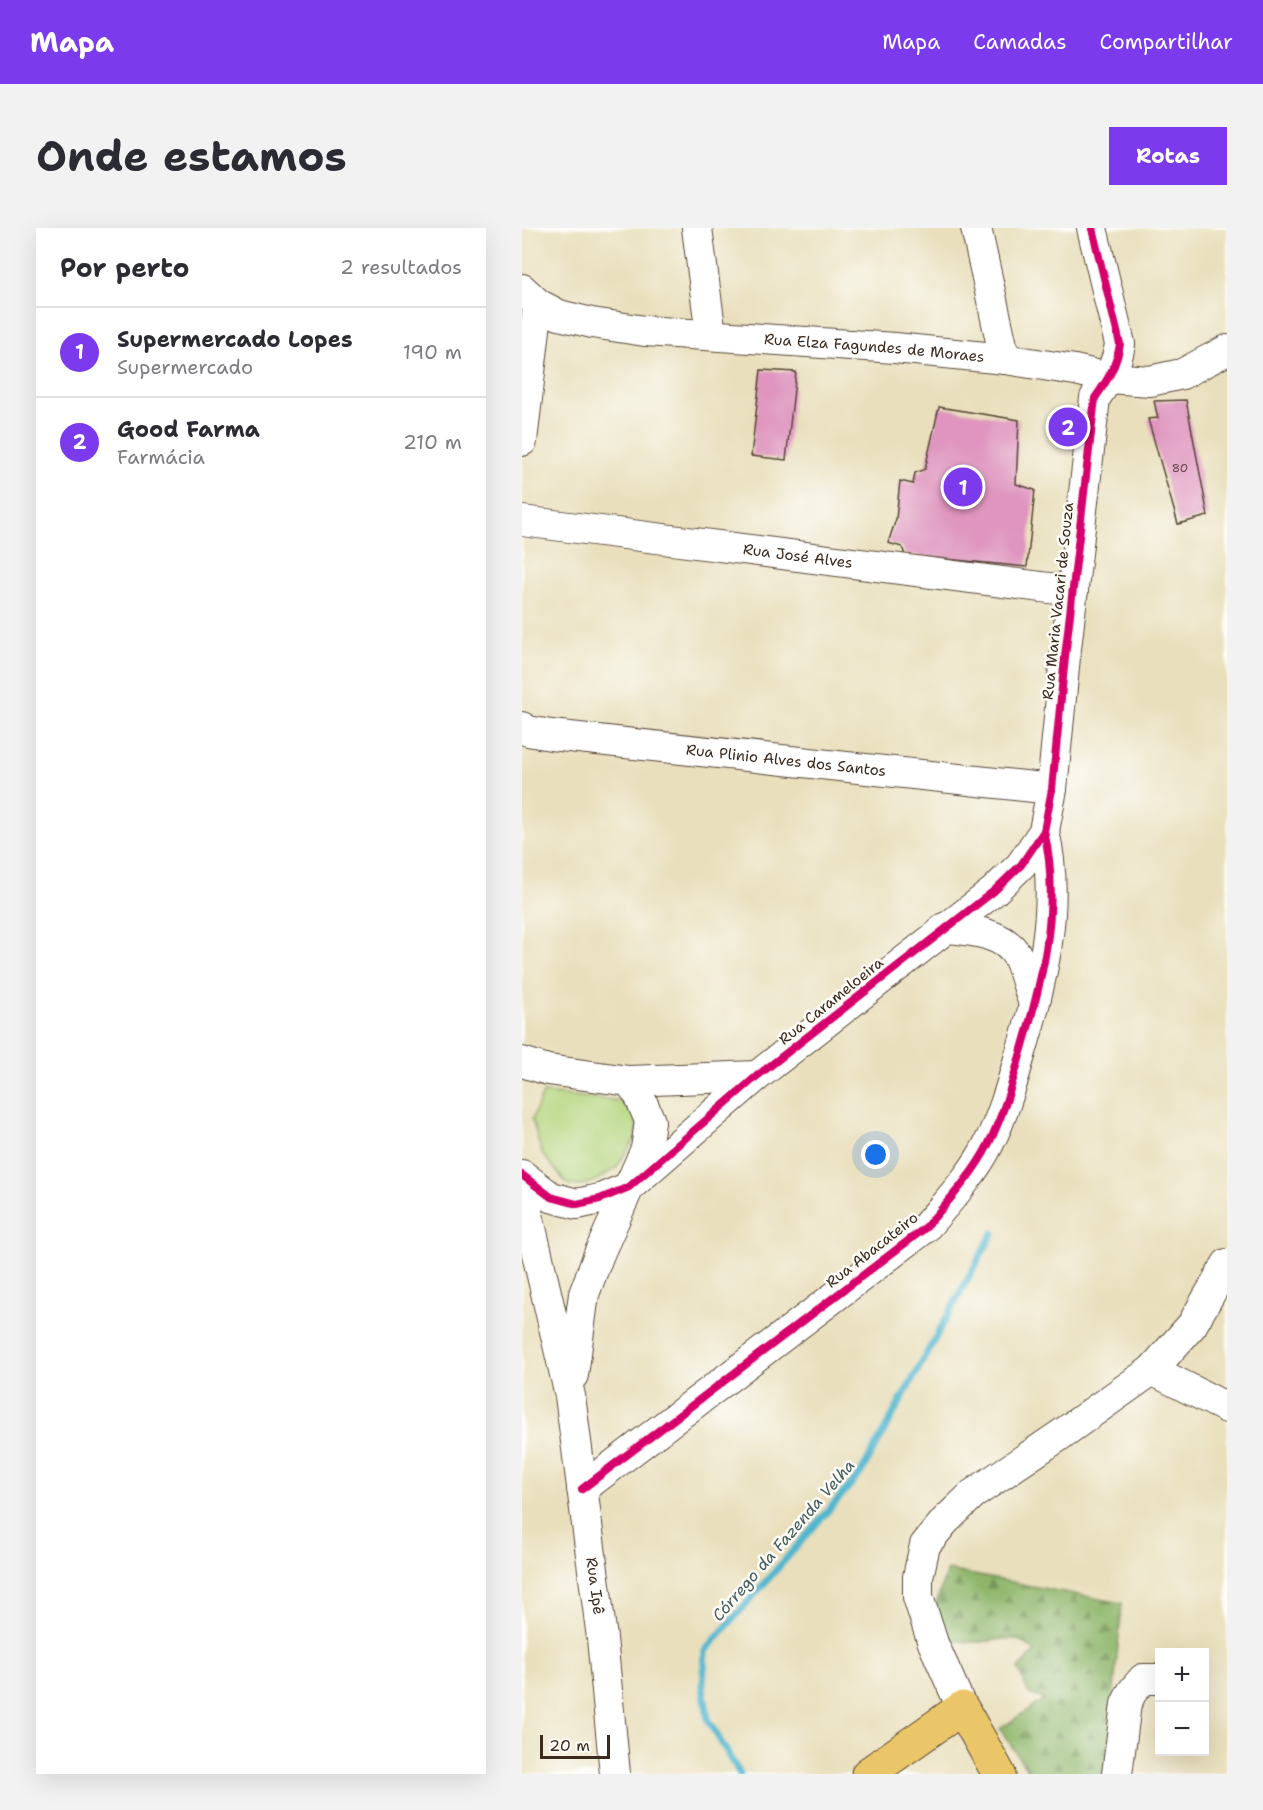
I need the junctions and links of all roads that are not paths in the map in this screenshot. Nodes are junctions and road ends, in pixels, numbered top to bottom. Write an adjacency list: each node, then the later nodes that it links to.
1 (697, 228): 5 (street)
2 (976, 228): 7 (street)
3 (1092, 228): 8 (street, Rua Maria Vacari de Souza)
4 (530, 297): 5 (street, Rua Elza Fagundes de Moraes); 9 (street)
5 (711, 335): 7 (street, Rua Elza Fagundes de Moraes)
6 (1227, 351): 8 (street, Rua Elza Fagundes de Moraes)
7 (1005, 359): 8 (street, Rua Elza Fagundes de Moraes)
8 (1109, 378): 11 (street, Rua Maria Vacari de Souza)
9 (522, 441)
10 (522, 521): 11 (street, Rua José Alves)
11 (1073, 591): 13 (street, Rua Maria Vacari de Souza)
12 (522, 727): 13 (street, Rua Plinio Alves dos Santos)
13 (1052, 789): 14 (street, Rua Maria Vacari de Souza)
14 (1044, 831): 15 (street, Rua Carameloeira); 16 (street, Rua Abacateiro)
15 (944, 928): 16 (street); 18 (street, Rua Carameloeira)
16 (1035, 1007): 27 (street, Rua Abacateiro)
17 (530, 1072): 19 (street)
18 (757, 1076): 19 (street); 21 (street, Rua Carameloeira)
19 (629, 1081): 21 (street, Rua Ipê)
20 (522, 1175): 21 (street)
21 (630, 1188): 25 (street, Rua Ipê)
22 (522, 1189): 25 (street, Rua Ipê)
23 (1227, 1264): 24 (street)
24 (1152, 1370): 26 (street); 29 (street)
25 (570, 1396): 27 (street, Rua Ipê)
26 (1227, 1408)
27 (582, 1489): 30 (street, Rua Ipê)
28 (1155, 1680): 33 (street)
29 (962, 1708): 31 (main road); 32 (main road)
30 (615, 1774)
31 (868, 1774)
32 (999, 1774)
33 (1117, 1774)

